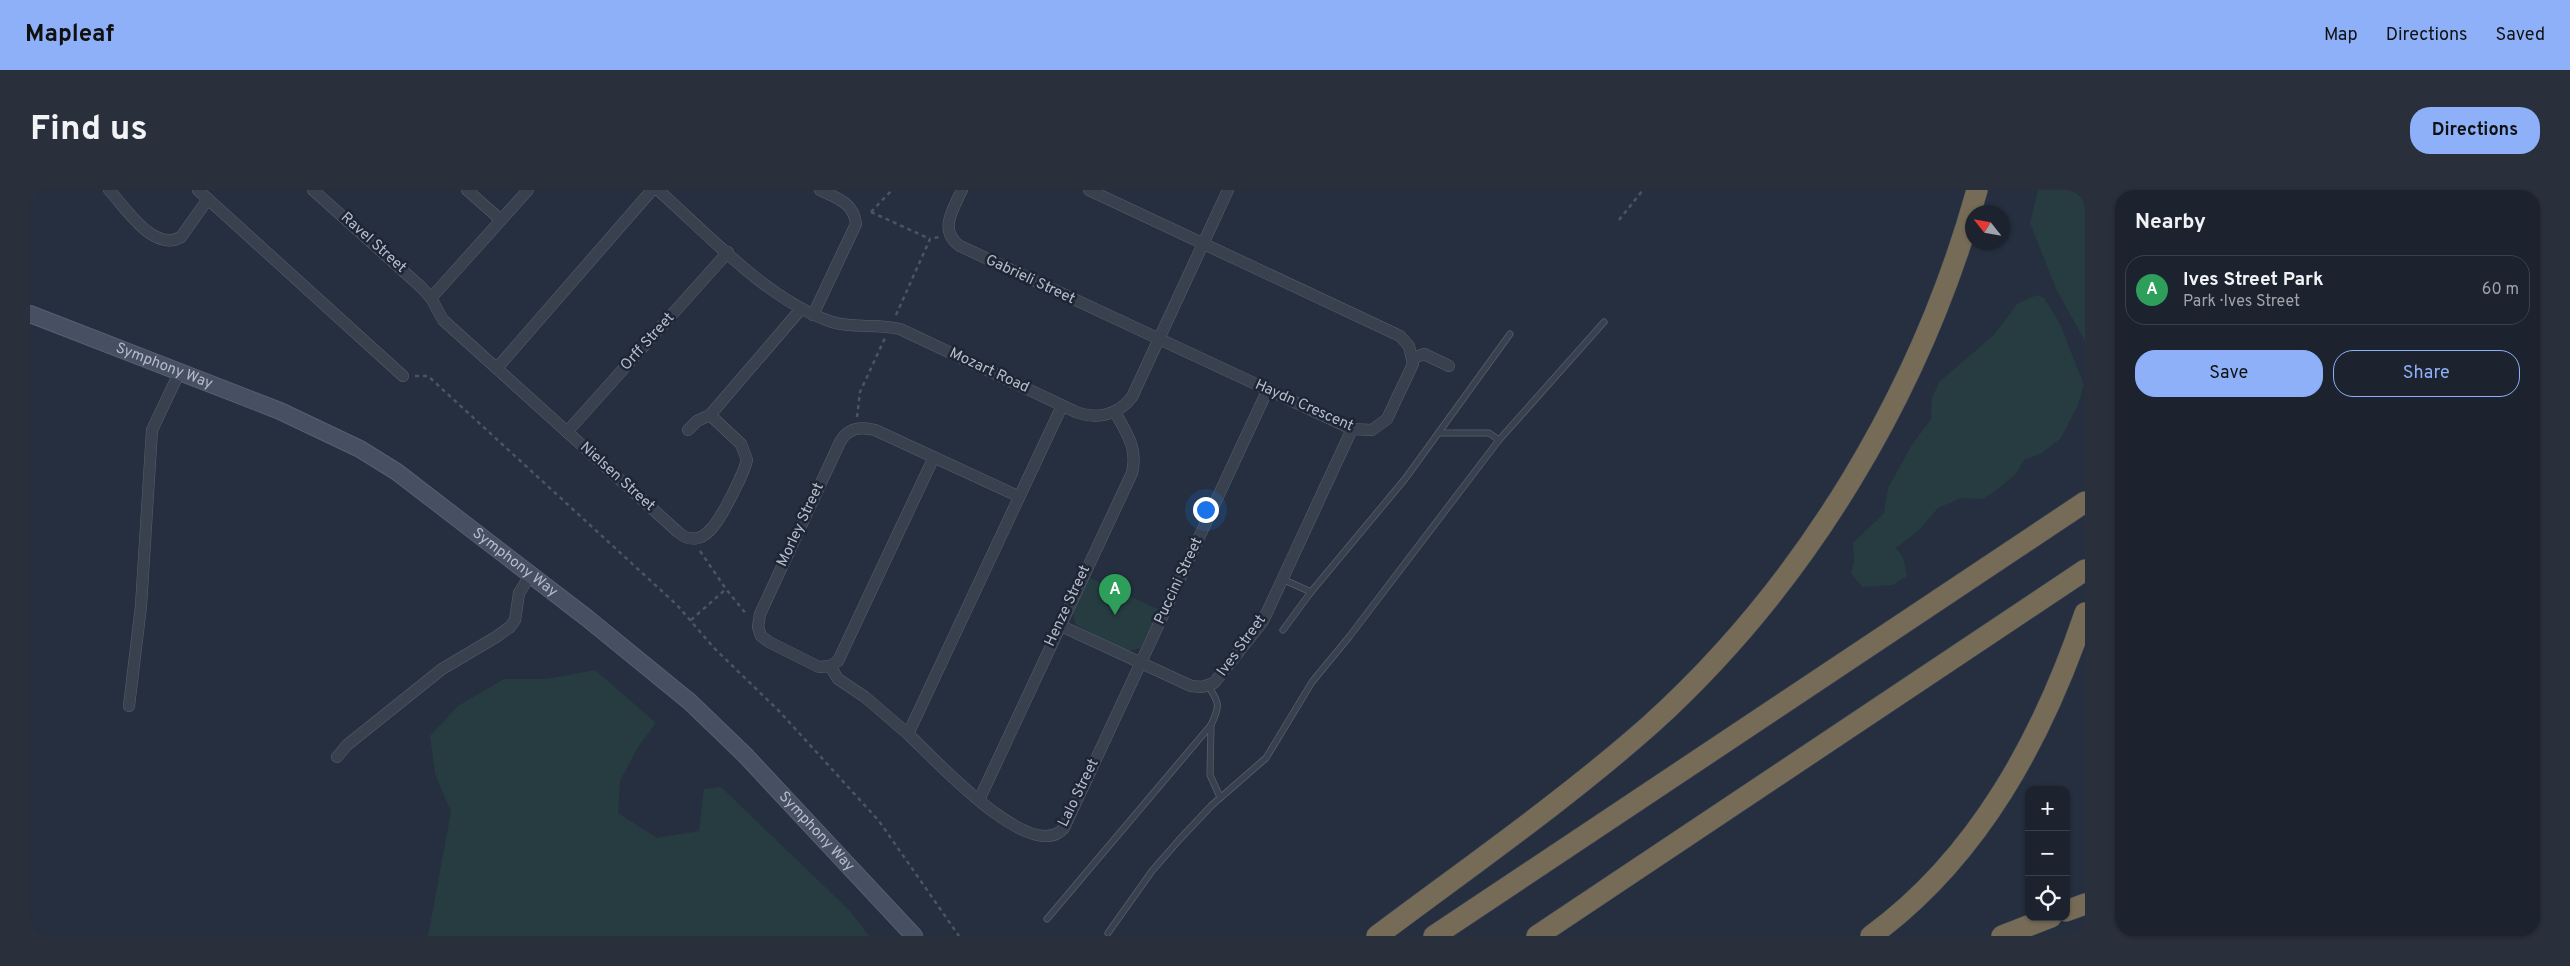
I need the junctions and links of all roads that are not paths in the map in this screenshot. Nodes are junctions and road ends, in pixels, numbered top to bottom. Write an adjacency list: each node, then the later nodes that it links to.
1 (109, 190): 13 (street)
2 (198, 190): 13 (street)
3 (313, 190): 17 (street, Ravel Street)
4 (467, 190): 14 (street)
5 (528, 190): 14 (street)
6 (652, 190): 26 (street)
7 (658, 190): 16 (street, Mozart Road)
8 (820, 190): 20 (street)
9 (962, 190): 23 (street, Gabrieli Street)
10 (1089, 190): 15 (street)
11 (1228, 190): 15 (street)
12 (1977, 190): 63 (highway)
13 (208, 199): 28 (street)
14 (501, 220): 17 (street)
15 (1204, 243): 23 (street); 24 (street)
16 (728, 252): 18 (street, Mozart Road); 35 (street, Orff Street)
17 (431, 298): 26 (street, Ravel Street)
18 (801, 309): 20 (street, Mozart Road); 32 (street)
19 (30, 314): 27 (main road, Symphony Way)
20 (813, 315): 30 (street, Mozart Road)
21 (1604, 322): 37 (lane)
22 (1510, 334): 36 (lane)
23 (1159, 341): 29 (street, Haydn Crescent); 31 (street)
24 (1413, 358): 25 (street); 33 (street, Haydn Crescent)
25 (1449, 366)
26 (497, 368): 35 (street, Nielsen Street)
27 (180, 371): 42 (main road, Symphony Way); 51 (street)
28 (403, 376)
29 (1268, 389): 33 (street, Haydn Crescent); 48 (street, Puccini Street)
30 (1062, 406): 31 (street, Mozart Road); 39 (street)
31 (1115, 412): 46 (street, Henze Street)
32 (710, 415): 34 (street); 35 (street, Nielsen Street)
33 (1352, 429): 43 (street, Ives Street)
34 (688, 430)
35 (567, 432)
36 (1439, 433): 37 (lane); 44 (lane)
37 (1499, 440): 55 (lane)
38 (934, 457): 39 (street, Morley Street); 49 (street); 49 (street, Morley Street)
39 (1018, 496): 53 (street)
40 (2085, 502): 64 (highway)
41 (2085, 570): 65 (highway)
42 (531, 574): 54 (street); 62 (main road, Symphony Way)
43 (1282, 579): 44 (lane); 50 (street, Ives Street)
44 (1311, 592): 47 (lane)
45 (2085, 613): 66 (highway)
46 (1059, 625): 48 (street, Ives Street); 56 (street, Henze Street)
47 (1283, 630)
48 (1141, 663): 50 (street, Ives Street); 56 (street, Lalo Street)
49 (830, 666): 53 (street, Lalo Street)
50 (1208, 686): 52 (lane)
51 (129, 706)
52 (1211, 725): 55 (lane); 59 (lane)
53 (908, 734): 56 (street, Lalo Street)
54 (337, 757)
55 (1220, 798): 61 (lane)
56 (979, 800)
57 (2085, 904): 58 (highway)
58 (2070, 910)
59 (1047, 919)
60 (2041, 921): 67 (highway)
61 (1108, 933)
62 (914, 936)
63 (1377, 936)
64 (1434, 936)
65 (1537, 936)
66 (1871, 936)
67 (2002, 936)

